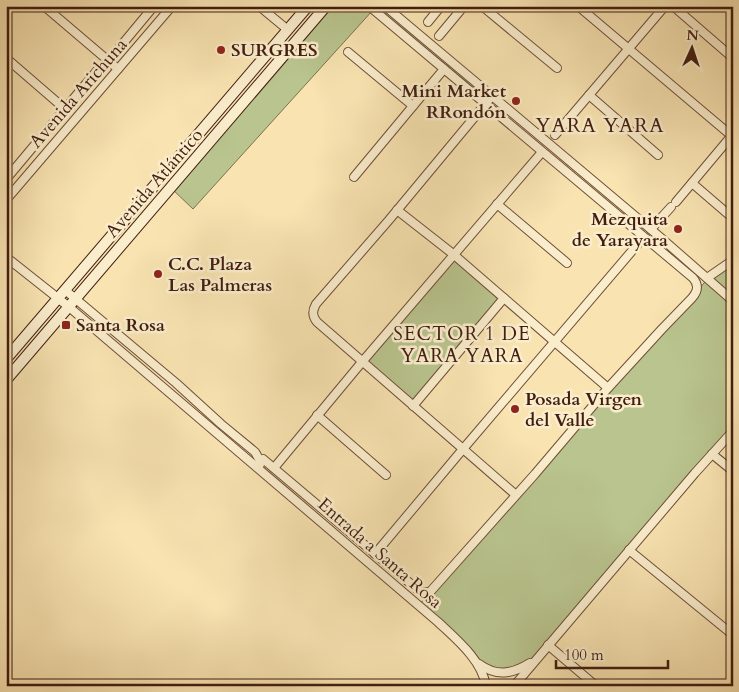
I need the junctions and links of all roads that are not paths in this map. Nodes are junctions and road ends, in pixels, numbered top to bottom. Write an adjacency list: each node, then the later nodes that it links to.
1 (44, 6): 26 (street)
2 (141, 6): 15 (street)
3 (172, 6): 26 (street, Avenida Arichuna)
4 (259, 6): 17 (street)
5 (308, 6): 17 (main road, Avenida Atlántico)
6 (326, 6): 54 (main road, Avenida Atlántico)
7 (369, 6): 27 (street)
8 (385, 6): 29 (street)
9 (441, 6): 16 (street)
10 (464, 6): 18 (street)
11 (482, 6): 25 (street)
12 (578, 6): 19 (street)
13 (665, 6): 19 (street)
14 (673, 6): 23 (street)
15 (151, 9): 21 (street)
16 (428, 22)
17 (288, 30): 51 (main road, Avenida Atlántico)
18 (439, 36)
19 (628, 49): 28 (street); 34 (street)
20 (348, 52): 31 (street)
21 (115, 53)
22 (6, 58): 32 (street)
23 (733, 58)
24 (100, 67): 32 (street)
25 (557, 68)
26 (118, 69): 40 (street, Avenida Arichuna)
27 (444, 69): 30 (street); 31 (street)
28 (589, 95): 33 (street); 36 (street)
29 (492, 96): 30 (street); 44 (street)
30 (485, 103): 35 (street); 42 (street)
31 (413, 106): 37 (street)
32 (65, 109): 38 (street)
33 (555, 135)
34 (732, 136): 39 (street)
35 (542, 152): 41 (street); 45 (street)
36 (658, 155)
37 (354, 177)
38 (7, 178)
39 (692, 183): 43 (street); 44 (street)
40 (6, 200)
41 (497, 204): 46 (street); 49 (street)
42 (397, 210): 46 (street); 57 (street)
43 (728, 214)
44 (651, 229): 50 (street)
45 (644, 238): 55 (street); 59 (street)
46 (453, 254): 52 (street); 57 (street)
47 (6, 257): 51 (street)
48 (733, 260): 50 (street)
49 (567, 262)
50 (707, 278): 53 (street)
51 (62, 295): 54 (street); 56 (main road, Avenida Atlántico)
52 (504, 298): 55 (street); 60 (street)
53 (733, 300)
54 (72, 303): 58 (main road, Avenida Atlántico); 62 (street, Entrada a Santa Rosa); 63 (street, Entrada a Santa Rosa)
55 (555, 342): 59 (street); 65 (street)
56 (6, 359)
57 (362, 362): 60 (street); 61 (street)
58 (6, 380)
59 (608, 388): 72 (street)
60 (413, 406): 65 (street)
61 (317, 415): 68 (street); 71 (street)
62 (213, 417): 63 (street); 69 (street, Entrada a Santa Rosa)
63 (206, 424): 69 (street, Entrada a Santa Rosa)
64 (733, 431): 66 (street)
65 (463, 449): 72 (street); 74 (street)
66 (712, 454): 70 (street); 73 (street)
67 (263, 459): 68 (street)
68 (274, 468): 74 (street)
69 (261, 471): 78 (street, Entrada a Santa Rosa)
70 (733, 471)
71 (386, 475)
72 (516, 495): 74 (street)
73 (629, 550): 75 (street); 76 (street)
74 (375, 554)
75 (733, 635)
76 (548, 645): 77 (street); 81 (street)
77 (536, 659): 78 (street); 80 (street)
78 (475, 661): 79 (street)
79 (486, 686)
80 (514, 686)
81 (596, 686)

